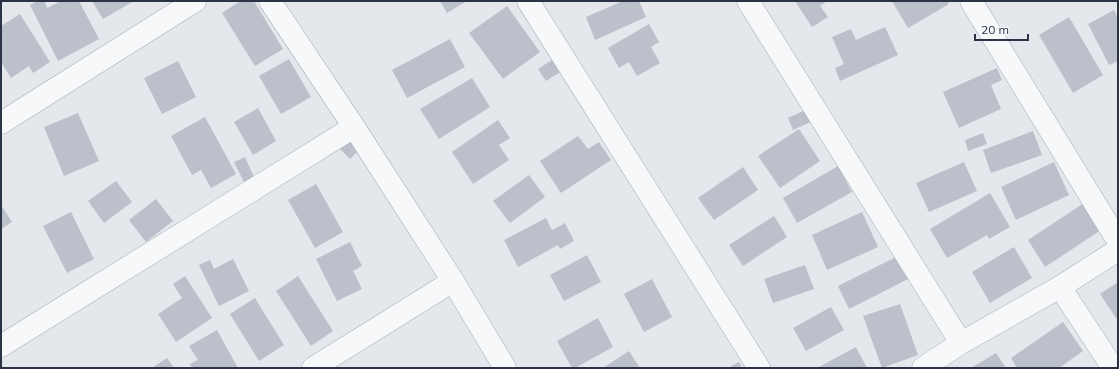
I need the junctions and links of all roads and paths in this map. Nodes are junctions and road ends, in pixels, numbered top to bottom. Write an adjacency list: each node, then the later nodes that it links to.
1 (195, 1): 6 (street)
2 (270, 1): 7 (street)
3 (528, 1): 16 (street)
4 (748, 1): 12 (street)
5 (971, 1): 8 (street)
6 (1, 123)
7 (354, 127): 10 (street); 13 (street)
8 (1118, 241)
9 (1118, 250): 11 (street)
10 (453, 281): 14 (street); 15 (street)
11 (1060, 287): 12 (street); 18 (street)
12 (961, 343): 17 (street)
13 (1, 346)
14 (313, 368)
15 (504, 368)
16 (759, 368)
17 (923, 368)
18 (1113, 368)

